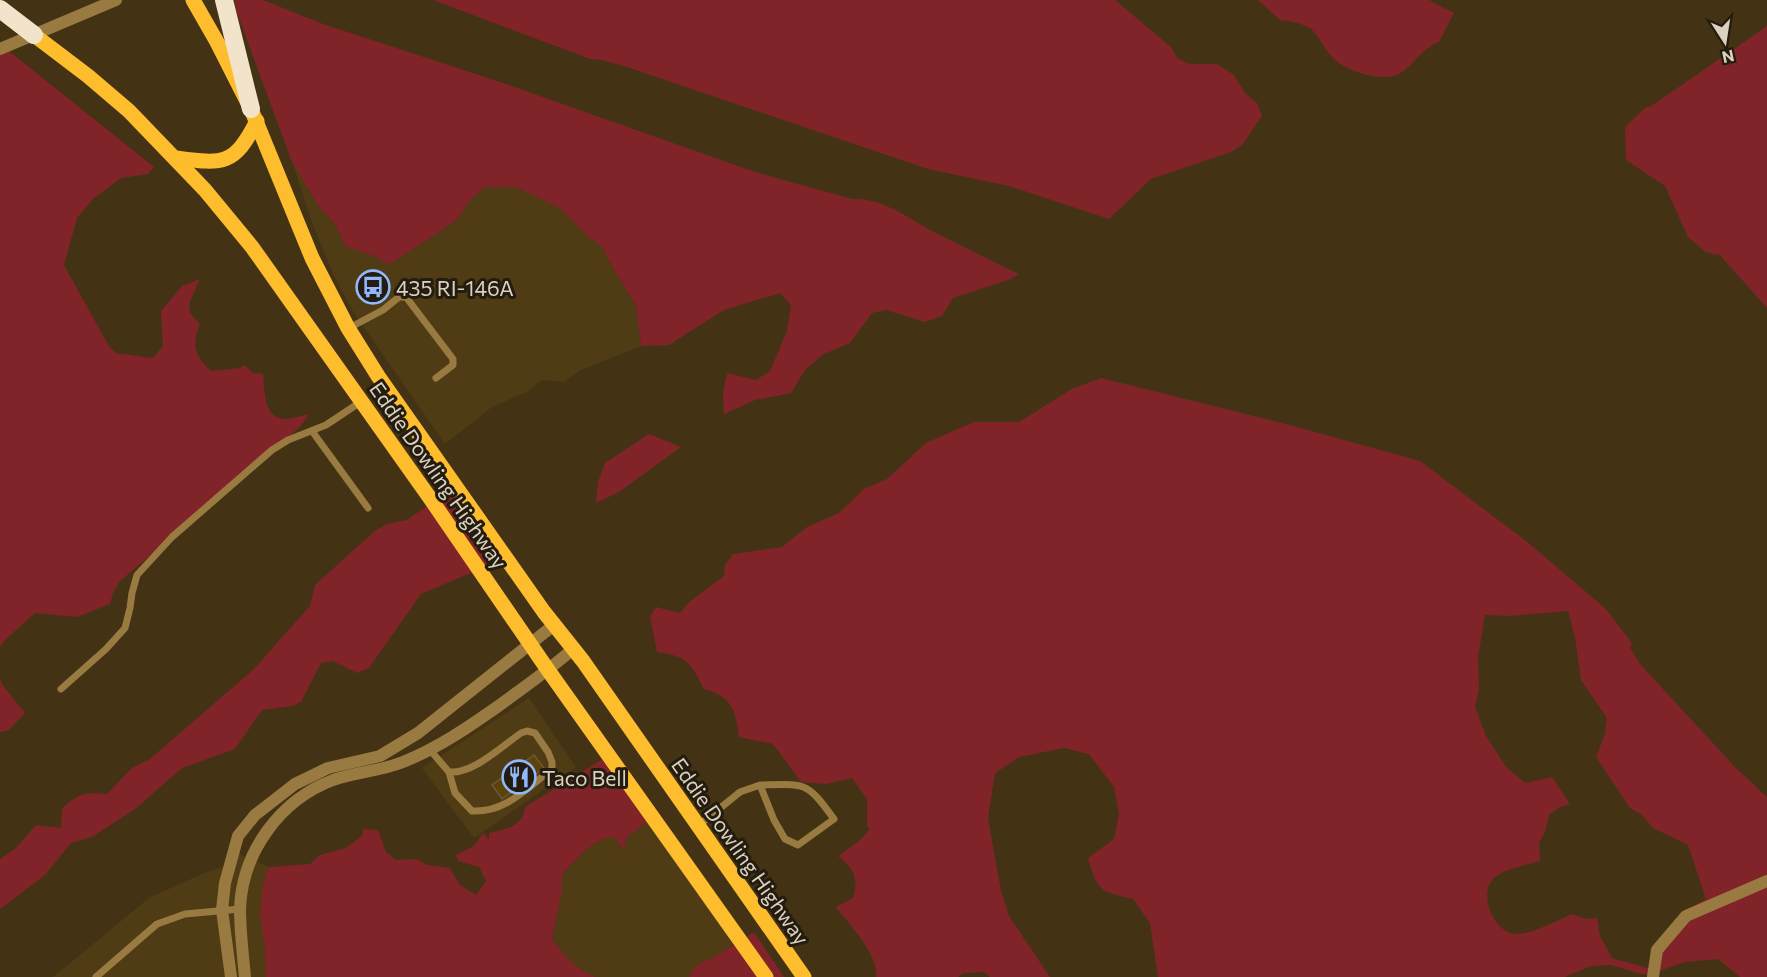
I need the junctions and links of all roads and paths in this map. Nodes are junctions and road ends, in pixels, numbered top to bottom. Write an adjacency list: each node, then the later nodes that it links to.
1 (116, 0): 5 (street)
2 (193, 0): 7 (main road, Eddie Dowling Highway)
3 (224, 0): 7 (highway)
4 (0, 9): 5 (highway)
5 (34, 35): 6 (street); 8 (main road, Eddie Dowling Highway)
6 (0, 49)
7 (254, 115): 8 (main road); 9 (main road, Eddie Dowling Highway)
8 (176, 158): 11 (main road, Eddie Dowling Highway)
9 (348, 328): 10 (lane); 14 (main road, Eddie Dowling Highway)
10 (436, 378)
11 (362, 401): 12 (lane); 15 (main road, Eddie Dowling Highway)
12 (312, 431): 13 (lane); 18 (lane)
13 (368, 508)
14 (554, 625): 15 (street); 16 (main road, Eddie Dowling Highway)
15 (532, 645): 17 (main road, Eddie Dowling Highway); 19 (street)
16 (573, 649): 17 (street); 23 (main road, Eddie Dowling Highway)
17 (548, 670): 20 (street); 30 (main road, Eddie Dowling Highway)
18 (61, 689)
19 (418, 733): 20 (street); 26 (street)
20 (430, 750): 21 (lane); 25 (street)
21 (449, 772): 21 (lane)
22 (760, 785): 22 (lane); 23 (lane)
23 (698, 826): 31 (main road, Eddie Dowling Highway)
24 (1767, 881): 32 (street)
25 (240, 909): 26 (lane); 29 (street)
26 (222, 910): 27 (lane); 28 (street)
27 (96, 977)
28 (231, 977)
29 (245, 977)
30 (766, 977)
31 (804, 977)
32 (1653, 977)

